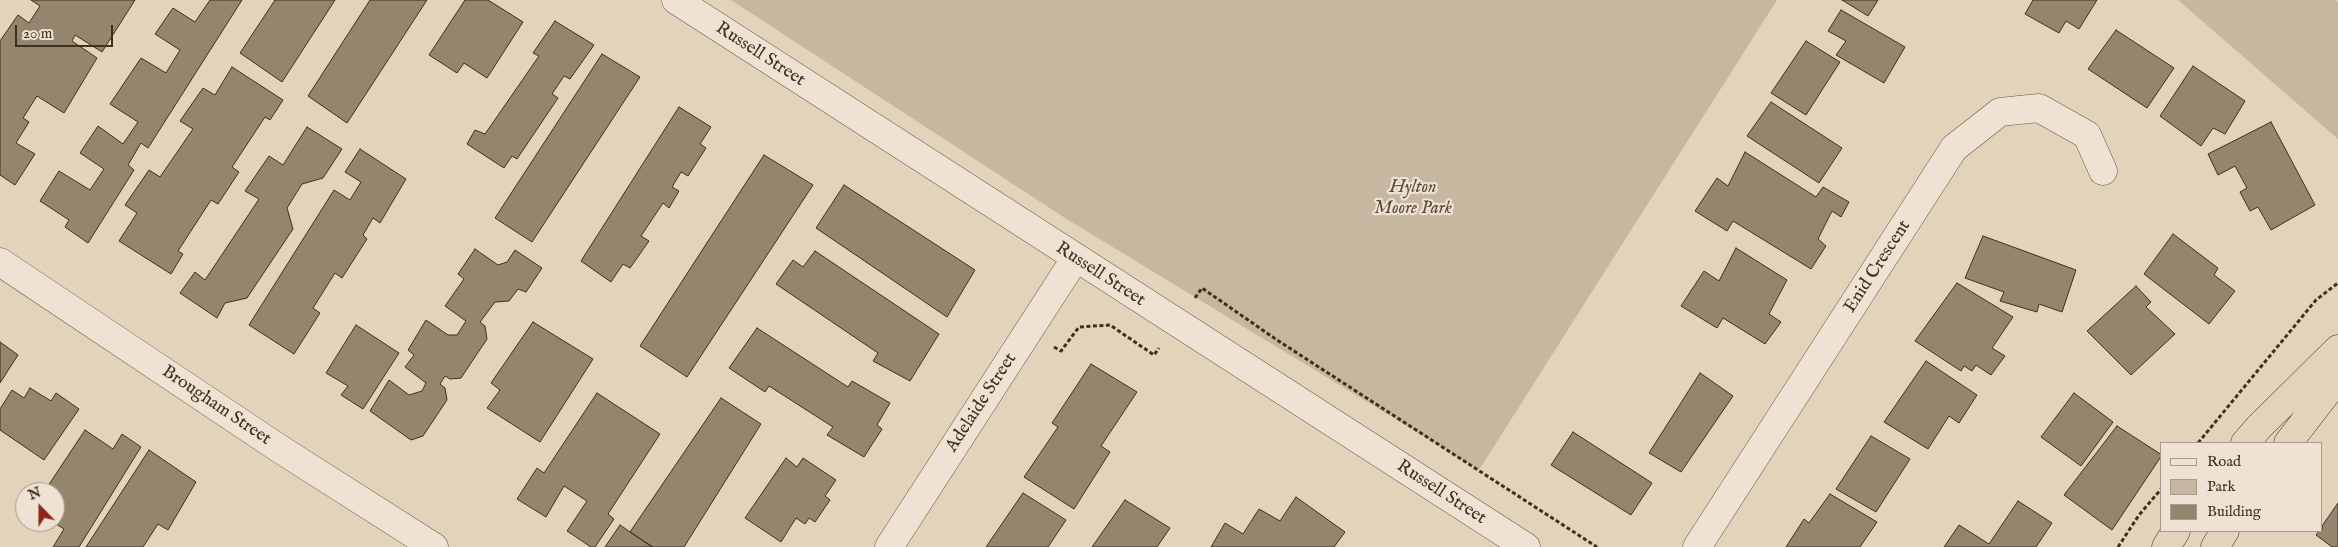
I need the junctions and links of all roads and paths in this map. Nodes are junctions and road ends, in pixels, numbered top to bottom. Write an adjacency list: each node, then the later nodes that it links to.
1 (676, 0): 3 (street, Russell Street)
2 (2103, 171): 21 (street, Enid Crescent)
3 (1075, 259): 18 (street, Adelaide Street); 19 (street, Russell Street)
4 (0, 262): 17 (street, Brougham Street)
5 (2338, 282): 11 (path)
6 (1202, 288): 20 (path)
7 (2338, 349): 12 (highway)
8 (1061, 352): 9 (path)
9 (1154, 355)
10 (2338, 378): 13 (highway)
11 (2199, 442)
12 (2246, 442)
13 (2289, 442)
14 (2160, 490): 22 (path)
15 (2175, 532): 23 (highway)
16 (2224, 532): 24 (highway)
17 (434, 547)
18 (889, 547)
19 (1526, 547)
20 (1597, 547)
21 (1697, 547)
22 (2118, 547)
23 (2166, 547)
24 (2215, 547)

